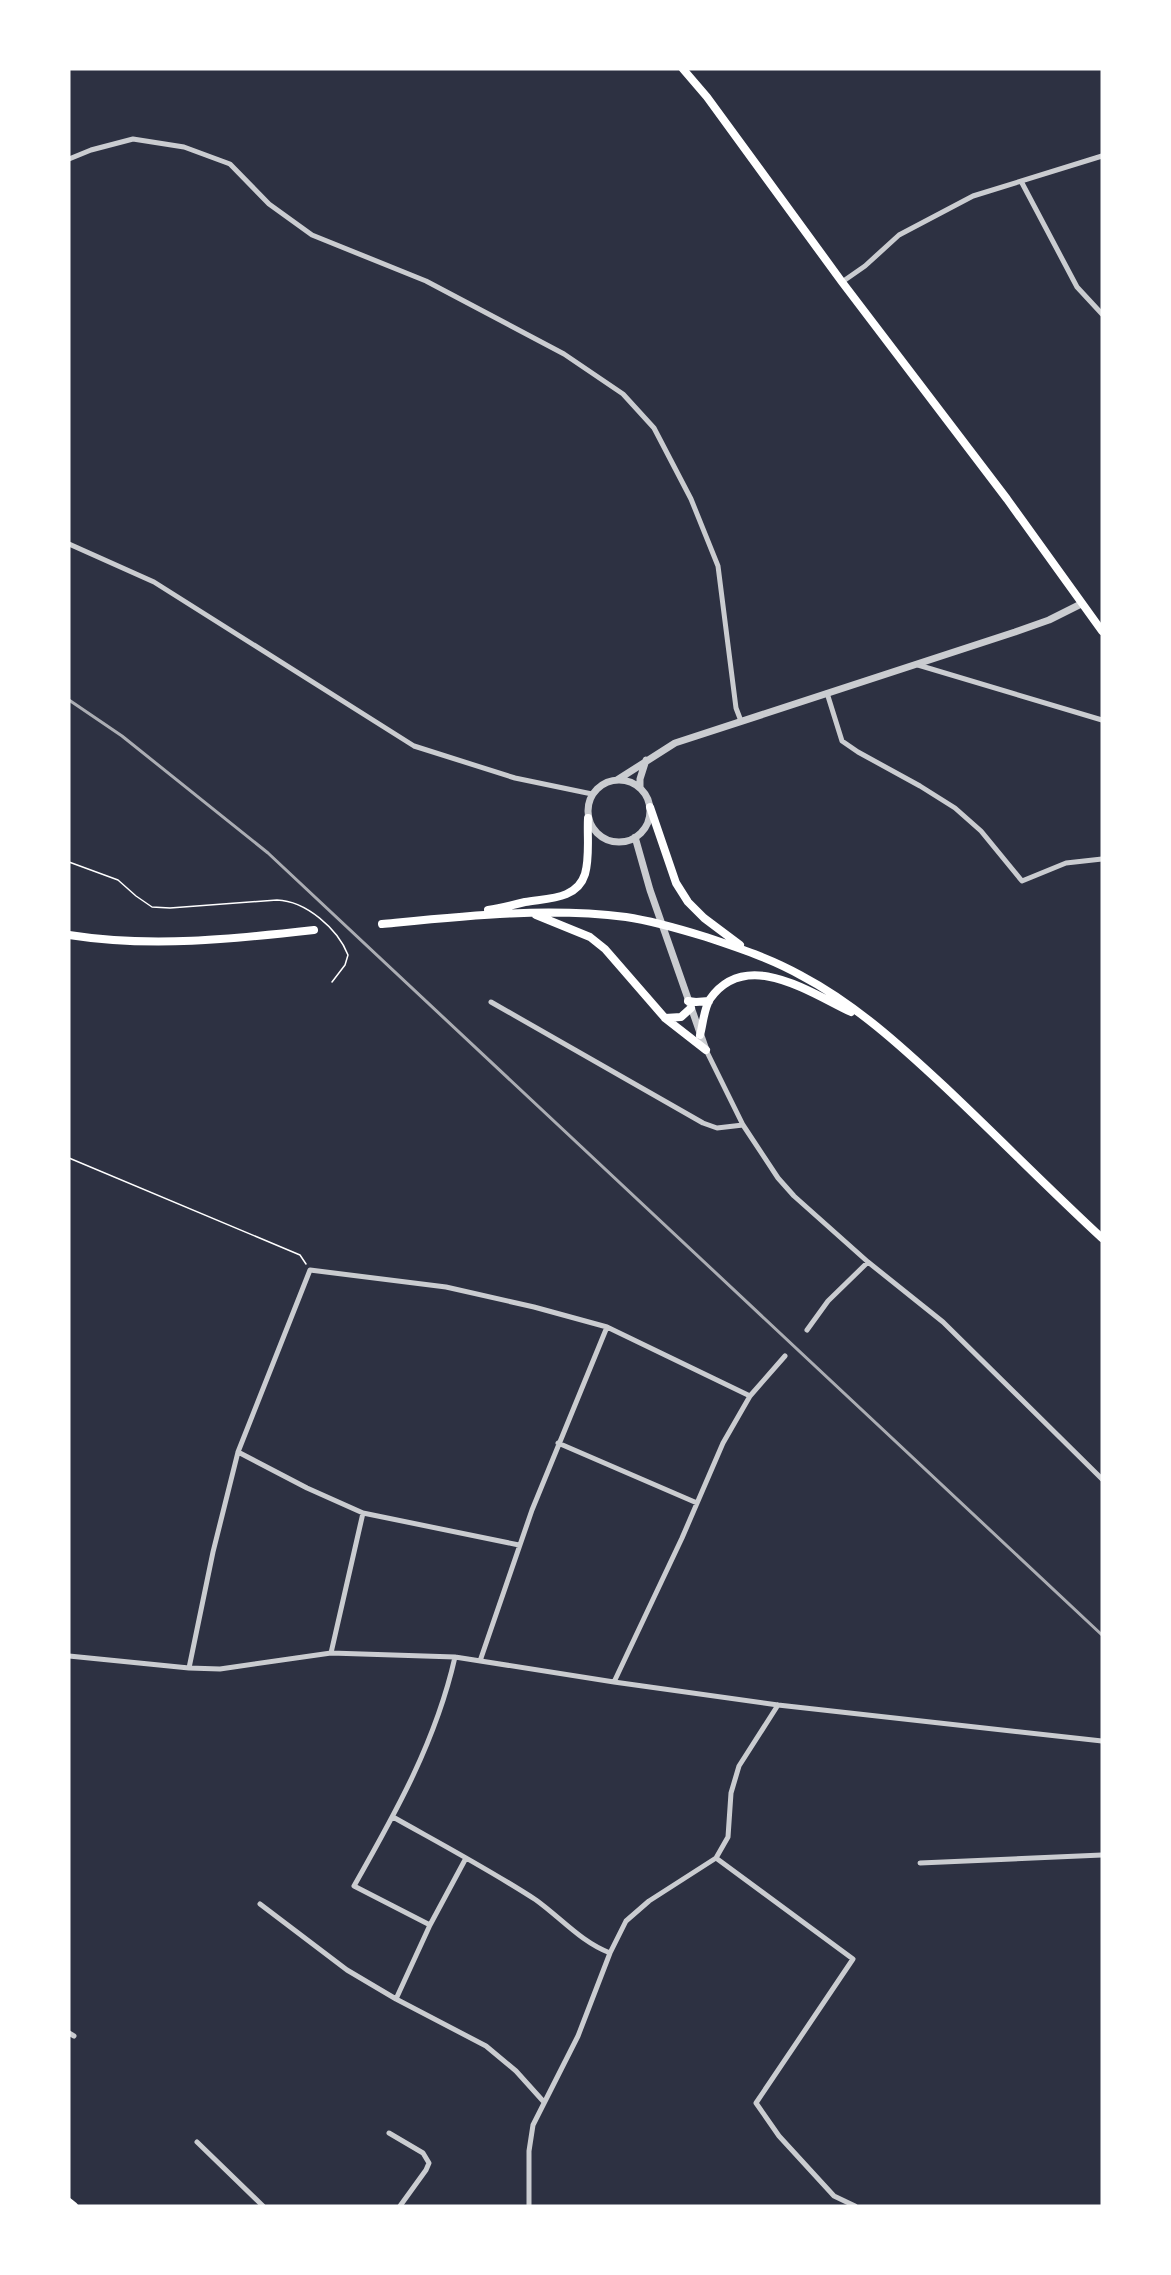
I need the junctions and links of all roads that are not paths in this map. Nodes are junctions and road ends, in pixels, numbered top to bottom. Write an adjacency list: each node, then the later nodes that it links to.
1 (683, 69): 5 (main road)
2 (1102, 156): 4 (street)
3 (69, 159): 13 (street)
4 (1022, 183): 5 (street); 6 (street)
5 (842, 282): 8 (main road)
6 (1102, 314)
7 (69, 543): 17 (street)
8 (1081, 604): 9 (main road); 10 (street)
9 (1102, 631)
10 (918, 665): 11 (street); 12 (street)
11 (827, 693): 13 (street); 21 (street)
12 (1102, 720)
13 (741, 721): 14 (street)
14 (646, 760): 15 (street); 16 (street)
15 (617, 780): 16 (street); 17 (street)
16 (640, 788): 18 (street)
17 (592, 794): 19 (street)
18 (650, 807): 20 (street); 27 (main road)
19 (588, 818): 20 (street); 23 (main road)
20 (635, 837): 30 (street)
21 (1102, 859)
22 (529, 912): 23 (main road); 27 (main road); 31 (main road)
23 (464, 916): 24 (main road)
24 (382, 924)
25 (314, 930): 26 (main road)
26 (69, 934)
27 (748, 951): 32 (main road)
28 (709, 1001): 30 (main road); 32 (main road); 33 (main road)
29 (491, 1002): 35 (street)
30 (690, 1004): 31 (main road); 33 (street)
31 (664, 1018): 34 (main road)
32 (871, 1022): 36 (main road)
33 (700, 1035): 34 (street)
34 (706, 1050): 35 (street)
35 (743, 1125): 37 (street)
36 (1102, 1238)
37 (868, 1262): 39 (street); 44 (street)
38 (608, 1327): 41 (street); 42 (street); 43 (street)
39 (807, 1330)
40 (785, 1356): 41 (street)
41 (750, 1396): 45 (street)
42 (558, 1443): 45 (street); 47 (street)
43 (238, 1452): 46 (street); 52 (street)
44 (1102, 1479)
45 (697, 1503): 53 (street)
46 (363, 1513): 47 (street); 48 (street)
47 (519, 1545): 51 (street)
48 (331, 1653): 50 (street); 52 (street)
49 (69, 1656): 52 (street)
50 (455, 1657): 51 (street); 56 (street)
51 (480, 1661): 53 (street)
52 (189, 1668)
53 (614, 1682): 54 (street)
54 (778, 1705): 55 (street); 59 (street)
55 (1102, 1742)
56 (393, 1817): 58 (street); 62 (street)
57 (1102, 1855): 60 (street)
58 (466, 1858): 62 (street); 63 (street)
59 (716, 1858): 63 (street); 73 (street)
60 (921, 1863)
61 (260, 1904): 64 (street)
62 (430, 1925): 64 (street)
63 (610, 1953): 65 (street)
64 (396, 1999): 65 (street)
65 (543, 2101): 72 (street)
66 (389, 2133): 71 (street)
67 (197, 2142): 70 (street)
68 (69, 2202): 69 (main road)
69 (74, 2206)
70 (263, 2206)
71 (400, 2206)
72 (530, 2206)
73 (855, 2206)

